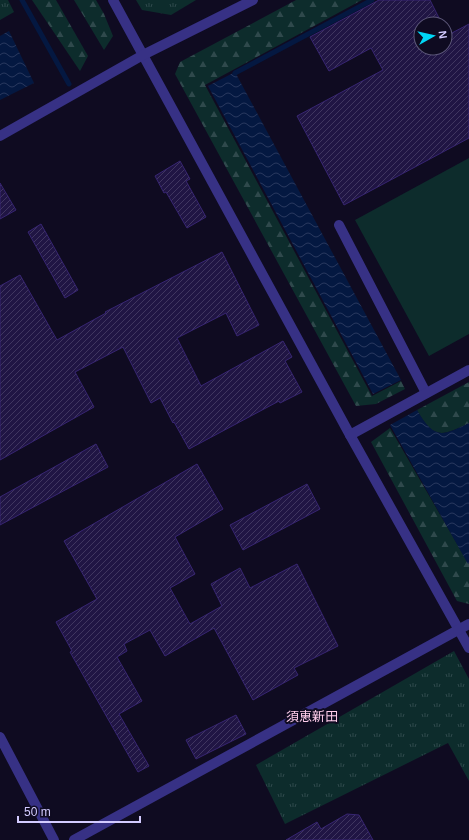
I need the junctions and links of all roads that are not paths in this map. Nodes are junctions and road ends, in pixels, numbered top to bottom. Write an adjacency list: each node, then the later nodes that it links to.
1 (113, 0): 3 (street)
2 (253, 0): 3 (street)
3 (143, 55): 4 (street); 8 (street)
4 (0, 136)
5 (339, 225): 7 (street)
6 (469, 370): 7 (street)
7 (426, 393): 8 (street)
8 (350, 435): 10 (street)
9 (469, 624): 10 (street)
10 (459, 629): 11 (street); 14 (street)
11 (469, 648)
12 (0, 737): 13 (street)
13 (54, 840)
14 (74, 840)

